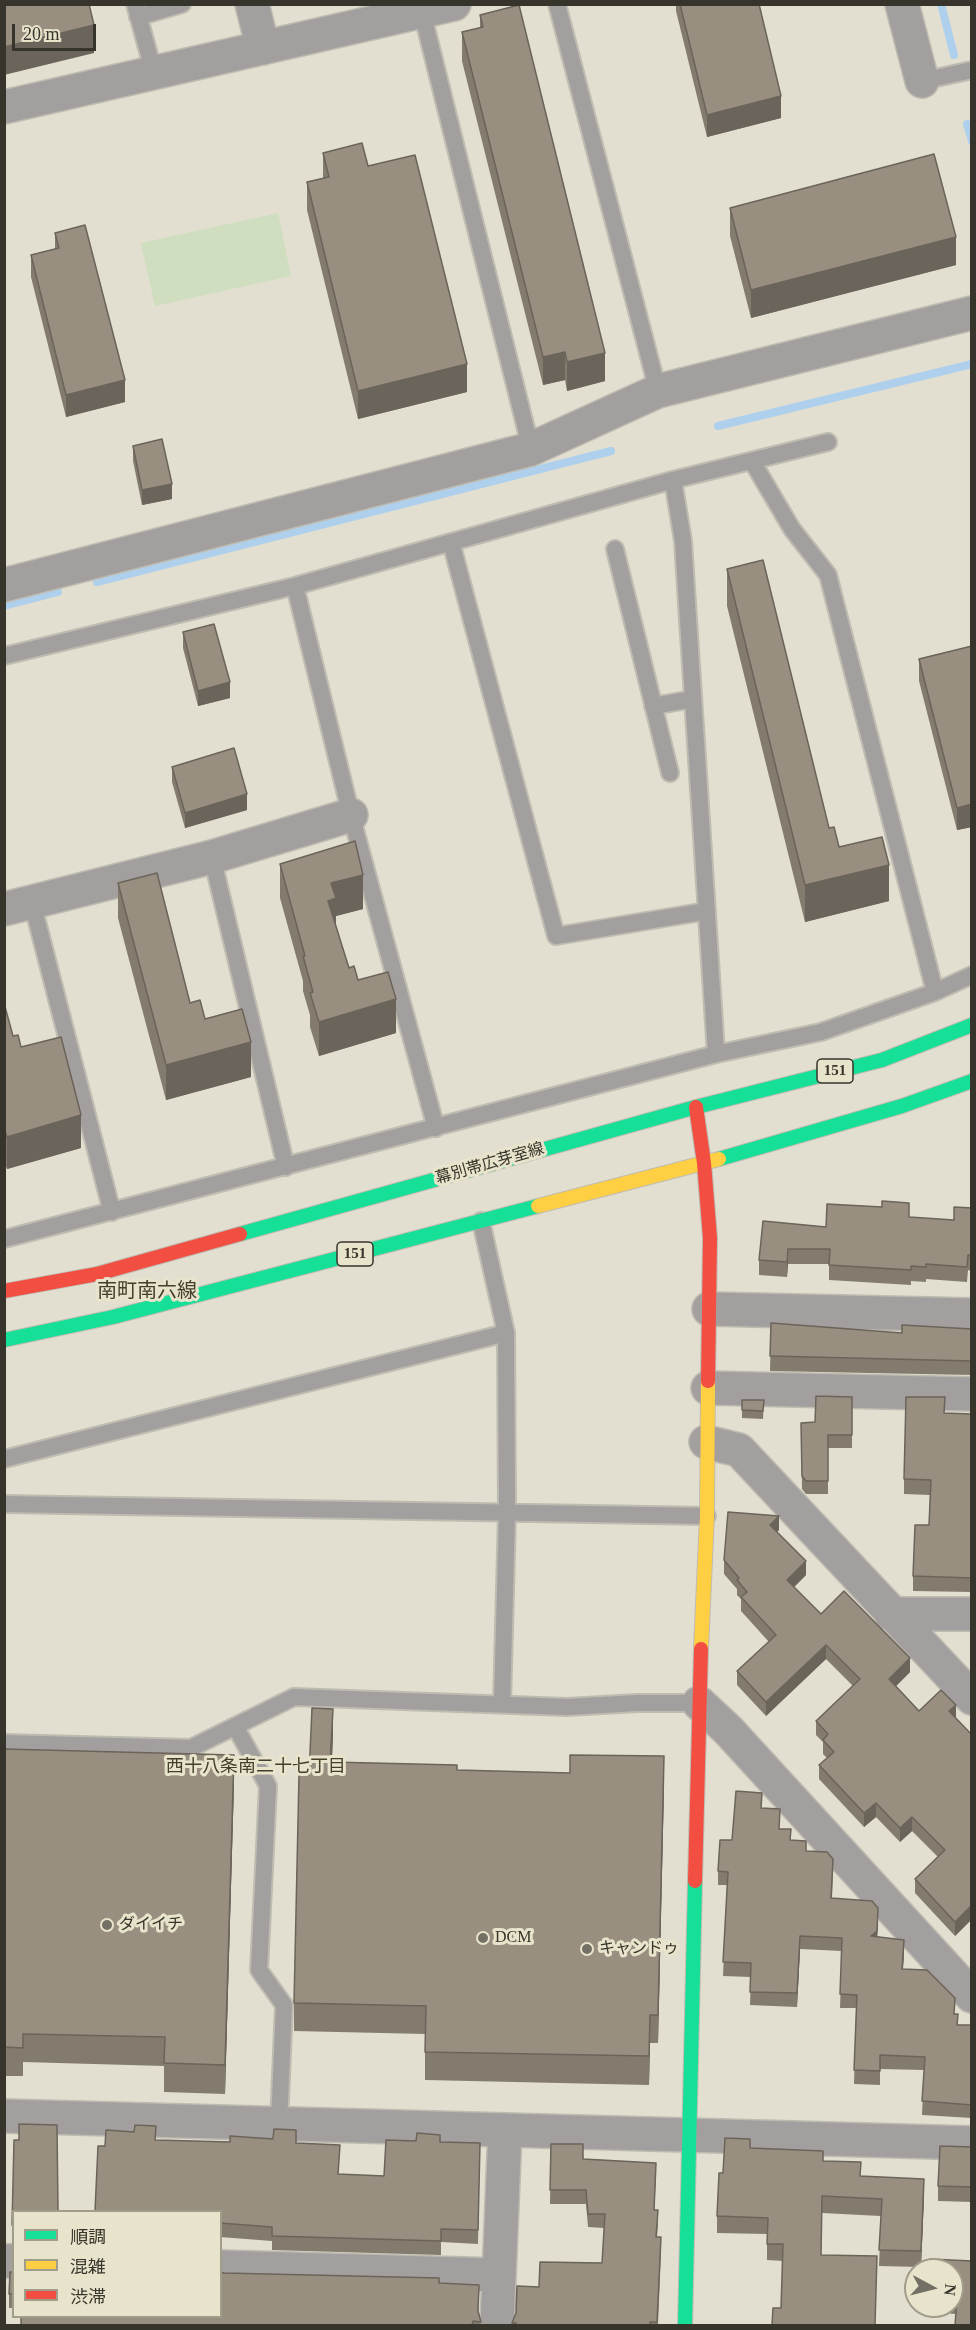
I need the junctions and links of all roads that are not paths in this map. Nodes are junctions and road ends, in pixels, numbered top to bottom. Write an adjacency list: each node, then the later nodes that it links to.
1 (182, 4): 6 (lane)
2 (252, 4): 8 (street)
3 (454, 4): 7 (street)
4 (557, 4): 14 (lane)
5 (902, 4): 11 (street)
6 (136, 11): 10 (lane)
7 (423, 12): 8 (street); 16 (lane)
8 (263, 48): 10 (street)
9 (972, 70): 11 (lane)
10 (153, 73): 12 (street)
11 (922, 81)
12 (4, 107)
13 (972, 313): 14 (street)
14 (658, 391): 16 (street)
15 (828, 442): 17 (lane)
16 (531, 448): 21 (street)
17 (752, 461): 18 (lane); 32 (lane)
18 (673, 480): 19 (lane); 24 (lane)
19 (450, 542): 22 (lane); 30 (lane)
20 (615, 549): 25 (lane)
21 (4, 585)
22 (294, 586): 23 (lane); 27 (lane)
23 (4, 656)
24 (693, 699): 25 (lane); 30 (lane)
25 (653, 706): 26 (lane)
26 (670, 774)
27 (351, 815): 28 (street); 37 (lane)
28 (212, 856): 29 (street); 39 (lane)
29 (19, 905): 40 (lane)
30 (707, 911): 34 (lane)
31 (972, 975): 32 (lane)
32 (935, 993): 34 (lane)
33 (972, 1025): 36 (main road, 幕別帯広芽室線 / 151)
34 (716, 1054): 37 (lane)
35 (972, 1082): 38 (main road, 151)
36 (696, 1107): 38 (main road); 43 (main road, 幕別帯広芽室線 / 151)
37 (436, 1128): 39 (lane)
38 (704, 1162): 41 (main road, 151); 44 (main road)
39 (286, 1167): 40 (lane)
40 (112, 1212): 42 (lane)
41 (481, 1221): 46 (lane); 47 (main road, 151)
42 (4, 1239)
43 (4, 1291)
44 (709, 1309): 45 (street); 48 (main road)
45 (972, 1315)
46 (506, 1333): 51 (lane); 53 (lane)
47 (4, 1340)
48 (708, 1388): 49 (street); 50 (main road)
49 (972, 1394)
50 (706, 1442): 54 (main road); 55 (street)
51 (4, 1459)
52 (4, 1504): 53 (lane)
53 (507, 1513): 54 (lane); 59 (lane)
54 (707, 1516): 58 (main road)
55 (891, 1614): 56 (street); 57 (street)
56 (972, 1614)
57 (972, 1698)
58 (699, 1703): 59 (lane); 62 (street); 66 (main road)
59 (502, 1705): 60 (lane)
60 (235, 1726): 61 (lane); 64 (lane)
61 (4, 1743)
62 (972, 1996)
63 (4, 2116): 64 (street)
64 (279, 2123): 65 (street)
65 (504, 2130): 66 (street); 69 (street)
66 (690, 2135): 67 (street); 71 (main road)
67 (972, 2143)
68 (222, 2267): 69 (street)
69 (498, 2275): 70 (street)
70 (497, 2325)
71 (684, 2325)

